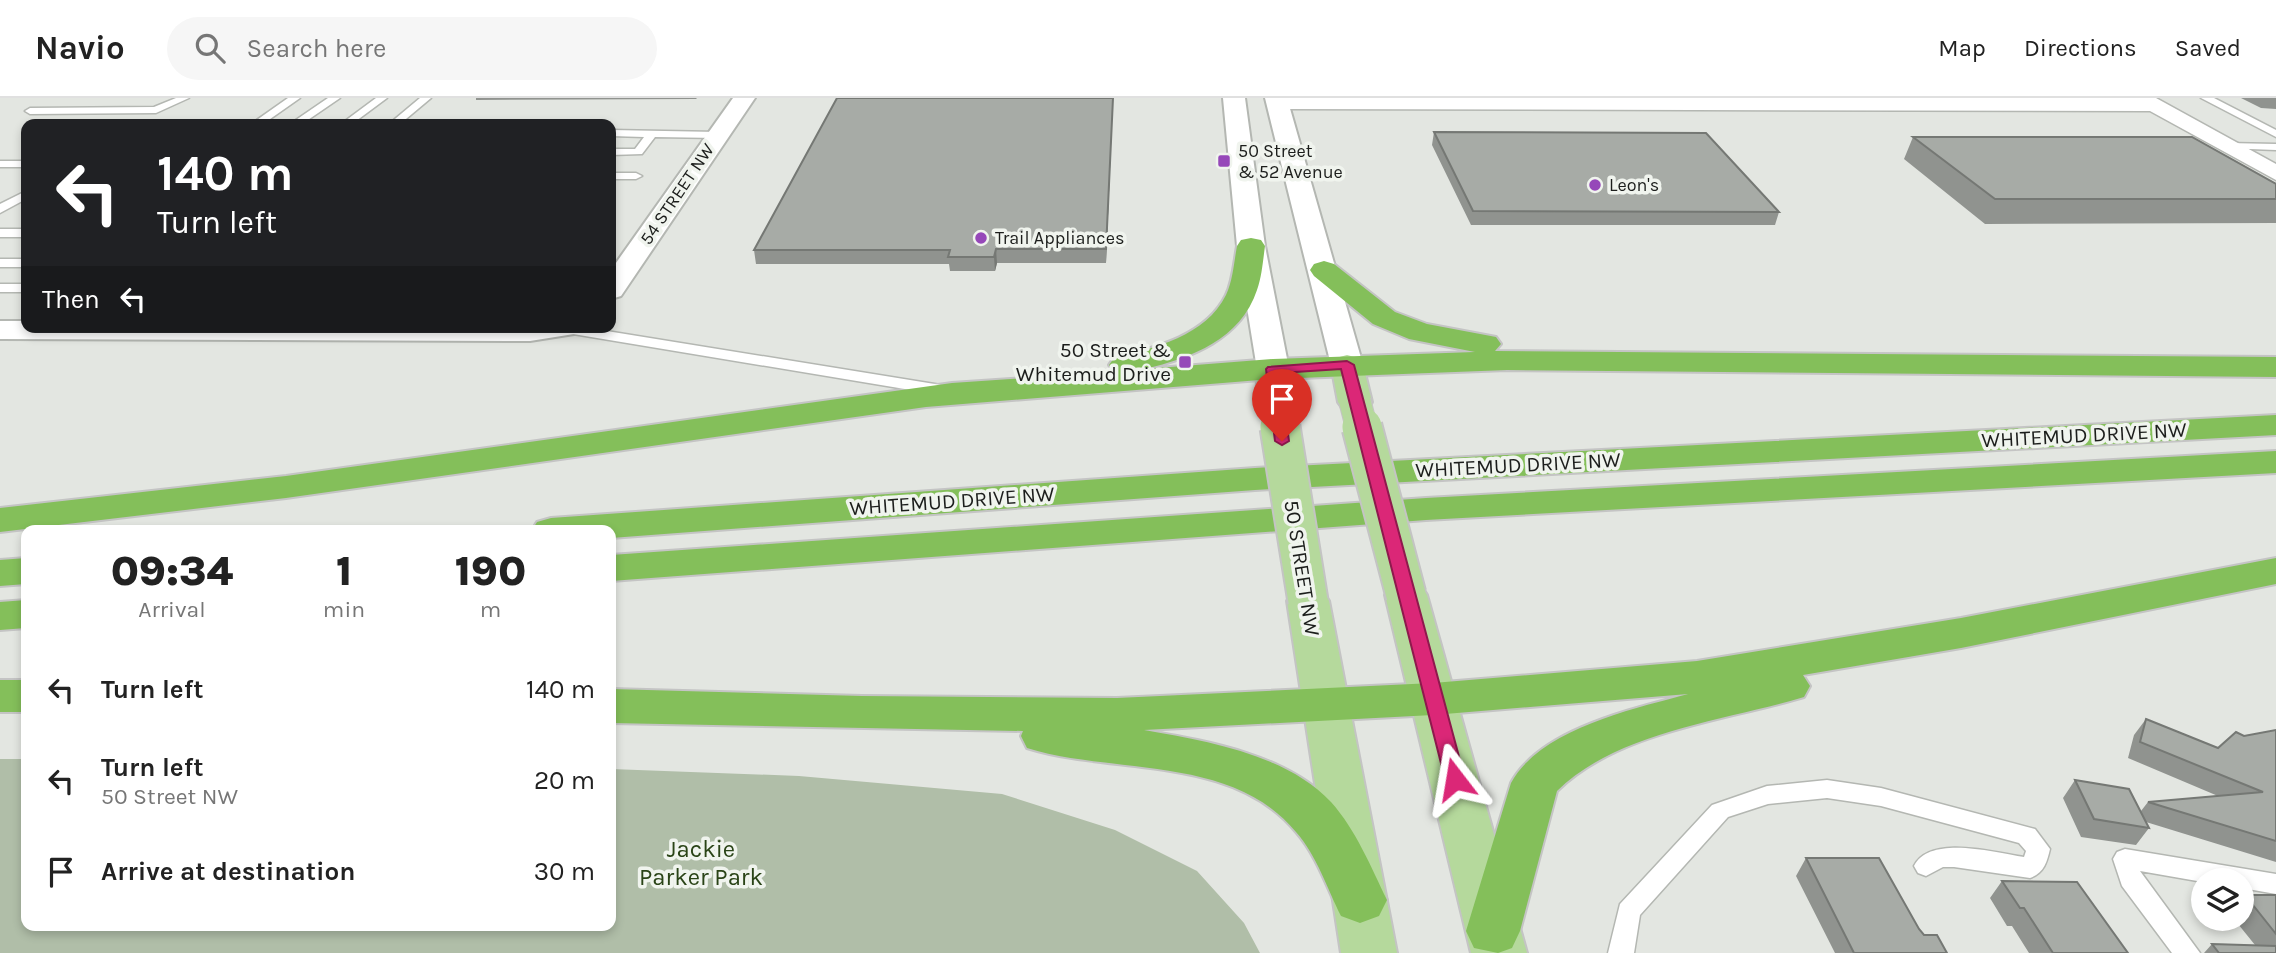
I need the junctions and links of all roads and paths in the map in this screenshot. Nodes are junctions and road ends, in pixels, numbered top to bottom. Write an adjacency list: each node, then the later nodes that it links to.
1 (184, 98): 10 (lane)
2 (295, 98): 13 (lane)
3 (335, 98): 14 (lane)
4 (382, 98): 15 (lane)
5 (426, 98): 16 (lane)
6 (744, 98): 20 (main road, 54 STREET NW)
7 (2206, 98): 19 (lane)
8 (1256, 100): 9 (street); 31 (main road); 31 (main road); 34 (main road, 50 STREET NW)
9 (2147, 102): 21 (street)
10 (156, 110): 11 (lane); 12 (lane)
11 (30, 111)
12 (139, 119)
13 (264, 119)
14 (303, 119)
15 (353, 119)
16 (400, 119)
17 (616, 133): 18 (lane)
18 (653, 133): 20 (lane); 23 (lane)
19 (2276, 134)
20 (718, 135): 38 (main road, 54 STREET NW)
21 (2227, 146): 22 (lane); 26 (street)
22 (2276, 147)
23 (616, 152)
24 (0, 164): 25 (lane)
25 (21, 164)
26 (2276, 173)
27 (616, 176): 28 (lane)
28 (636, 176)
29 (21, 197): 30 (lane)
30 (0, 209)
31 (1309, 218): 37 (main road)
32 (0, 233): 33 (lane)
33 (21, 233)
34 (1251, 246): 47 (main road, 50 STREET NW); 48 (highway)
35 (0, 263): 36 (lane)
36 (21, 263)
37 (1324, 270): 44 (highway); 45 (main road)
38 (616, 283)
39 (0, 288): 40 (lane)
40 (21, 288)
41 (0, 330): 42 (main road)
42 (21, 330)
43 (590, 333): 48 (lane)
44 (1626, 360): 45 (highway); 46 (highway)
45 (1347, 365): 47 (highway); 62 (main road, bridge)
46 (2276, 367)
47 (1273, 369): 48 (highway); 64 (main road, 50 STREET NW, bridge)
48 (942, 395): 51 (highway)
49 (2276, 425): 52 (highway, WHITEMUD DRIVE NW)
50 (2276, 461): 53 (highway, WHITEMUD DRIVE NW)
51 (0, 520)
52 (616, 525)
53 (616, 568)
54 (21, 571): 56 (highway)
55 (2276, 571): 59 (highway)
56 (0, 573)
57 (21, 614): 58 (highway)
58 (0, 616)
59 (1961, 634): 62 (highway); 69 (highway)
60 (0, 696): 61 (highway)
61 (21, 696)
62 (1433, 699): 64 (highway); 69 (main road)
63 (616, 706): 65 (highway)
64 (1324, 706): 65 (highway); 68 (main road, 50 STREET NW)
65 (862, 713): 68 (highway)
66 (1926, 866): 71 (lane)
67 (2276, 884): 72 (lane)
68 (1360, 900): 70 (main road, 50 STREET NW)
69 (1496, 942)
70 (1369, 953)
71 (1622, 953)
72 (2187, 953)

